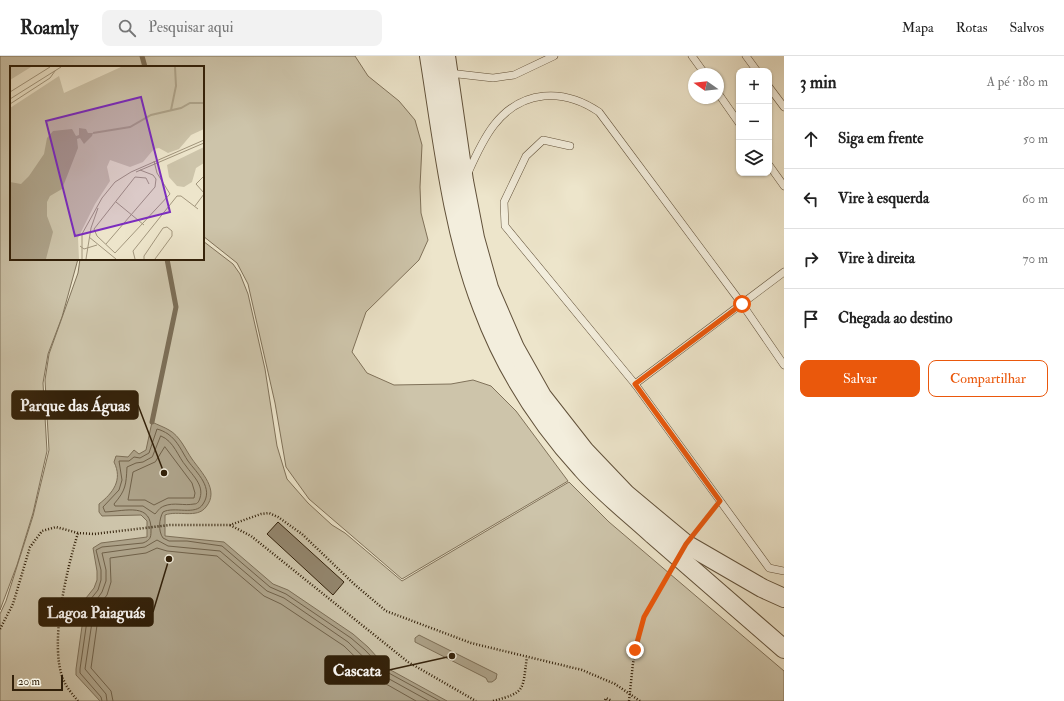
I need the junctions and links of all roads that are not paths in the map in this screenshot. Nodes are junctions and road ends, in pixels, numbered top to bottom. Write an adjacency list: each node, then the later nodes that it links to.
1 (429, 56): 7 (street)
2 (554, 56): 7 (lane)
3 (692, 56): 5 (lane)
4 (746, 56): 6 (lane)
5 (700, 68)
6 (755, 68)
7 (442, 71): 14 (street); 20 (street)
8 (772, 91): 10 (lane)
9 (724, 102): 11 (lane)
10 (784, 108)
11 (736, 119)
12 (570, 146): 19 (lane)
13 (772, 169): 15 (lane)
14 (464, 181): 17 (lane); 20 (street)
15 (784, 186)
16 (784, 272): 17 (lane)
17 (742, 304): 18 (lane); 19 (lane)
18 (784, 365)
19 (635, 384): 21 (lane)
20 (683, 551): 22 (street); 25 (street)
21 (784, 571)
22 (762, 588): 23 (street); 24 (street)
23 (784, 593)
24 (784, 598)
25 (784, 649)

